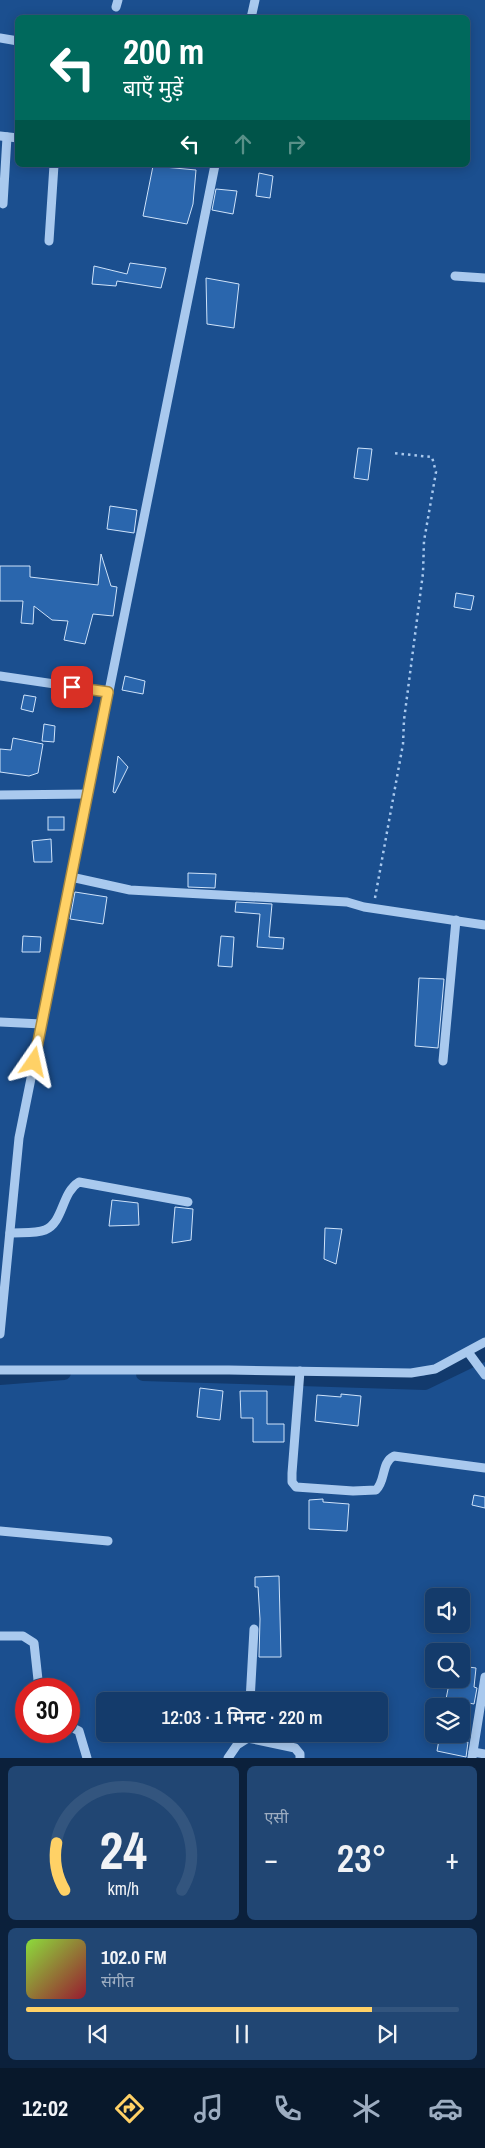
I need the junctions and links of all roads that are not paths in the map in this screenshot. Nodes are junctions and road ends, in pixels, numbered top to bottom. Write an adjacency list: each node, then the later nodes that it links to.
1 (255, 0): 2 (street)
2 (252, 15)
3 (0, 38): 4 (street)
4 (15, 40)
5 (4, 137): 8 (street)
6 (54, 167): 9 (street)
7 (216, 167): 13 (street)
8 (3, 204)
9 (49, 241)
10 (455, 276): 11 (street)
11 (485, 278)
12 (0, 676): 13 (street)
13 (108, 692): 15 (street)
14 (0, 794): 15 (street)
15 (88, 794): 16 (street)
16 (71, 877): 17 (street); 20 (street)
17 (456, 920): 18 (street); 21 (street)
18 (485, 925)
19 (0, 1022): 20 (street)
20 (42, 1024): 23 (street)
21 (443, 1061)
22 (188, 1202): 23 (street)
23 (10, 1233): 24 (street)
24 (0, 1334)
25 (485, 1342): 26 (street)
26 (471, 1357): 28 (street); 29 (street)
27 (0, 1370): 28 (street)
28 (300, 1373): 30 (street)
29 (485, 1375)
30 (485, 1468)
31 (0, 1531): 32 (street)
32 (108, 1541)
33 (254, 1629): 37 (street)
34 (0, 1636): 36 (street)
35 (485, 1677): 42 (street)
36 (38, 1678)
37 (250, 1692)
38 (80, 1738): 43 (street)
39 (241, 1742): 44 (street)
40 (272, 1742): 45 (street)
41 (485, 1754): 42 (street)
42 (472, 1755)
43 (87, 1758)
44 (228, 1758)
45 (300, 1758)

